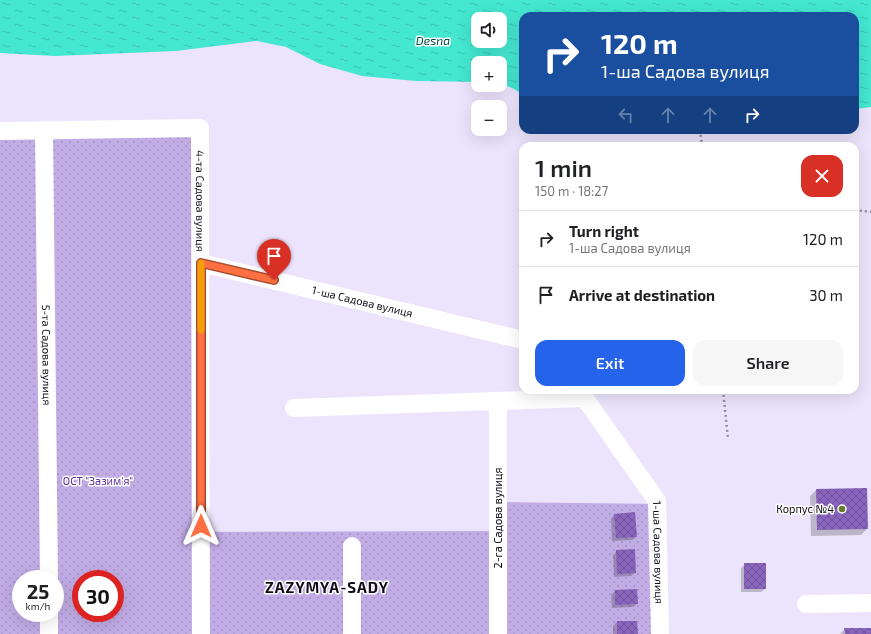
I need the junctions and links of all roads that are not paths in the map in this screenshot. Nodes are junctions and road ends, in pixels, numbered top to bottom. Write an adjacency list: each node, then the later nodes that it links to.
1 (44, 130): 2 (street); 3 (street, 4-та Садова вулиця); 9 (street, 5-та Садова вулиця)
2 (0, 131)
3 (201, 263): 4 (street, 1-ша Садова вулиця); 14 (street, 4-та Садова вулиця)
4 (519, 339)
5 (582, 394): 6 (street, 1-ша Садова вулиця); 17 (street, 1-ша Садова вулиця)
6 (498, 402): 7 (street, 1-ша Садова вулиця); 16 (street, 2-га Садова вулиця)
7 (294, 408)
8 (352, 546): 15 (street)
9 (49, 570)
10 (871, 603): 11 (street)
11 (806, 604)
12 (49, 622): 13 (street)
13 (49, 634)
14 (201, 634)
15 (352, 634)
16 (498, 634)
17 (660, 634)

